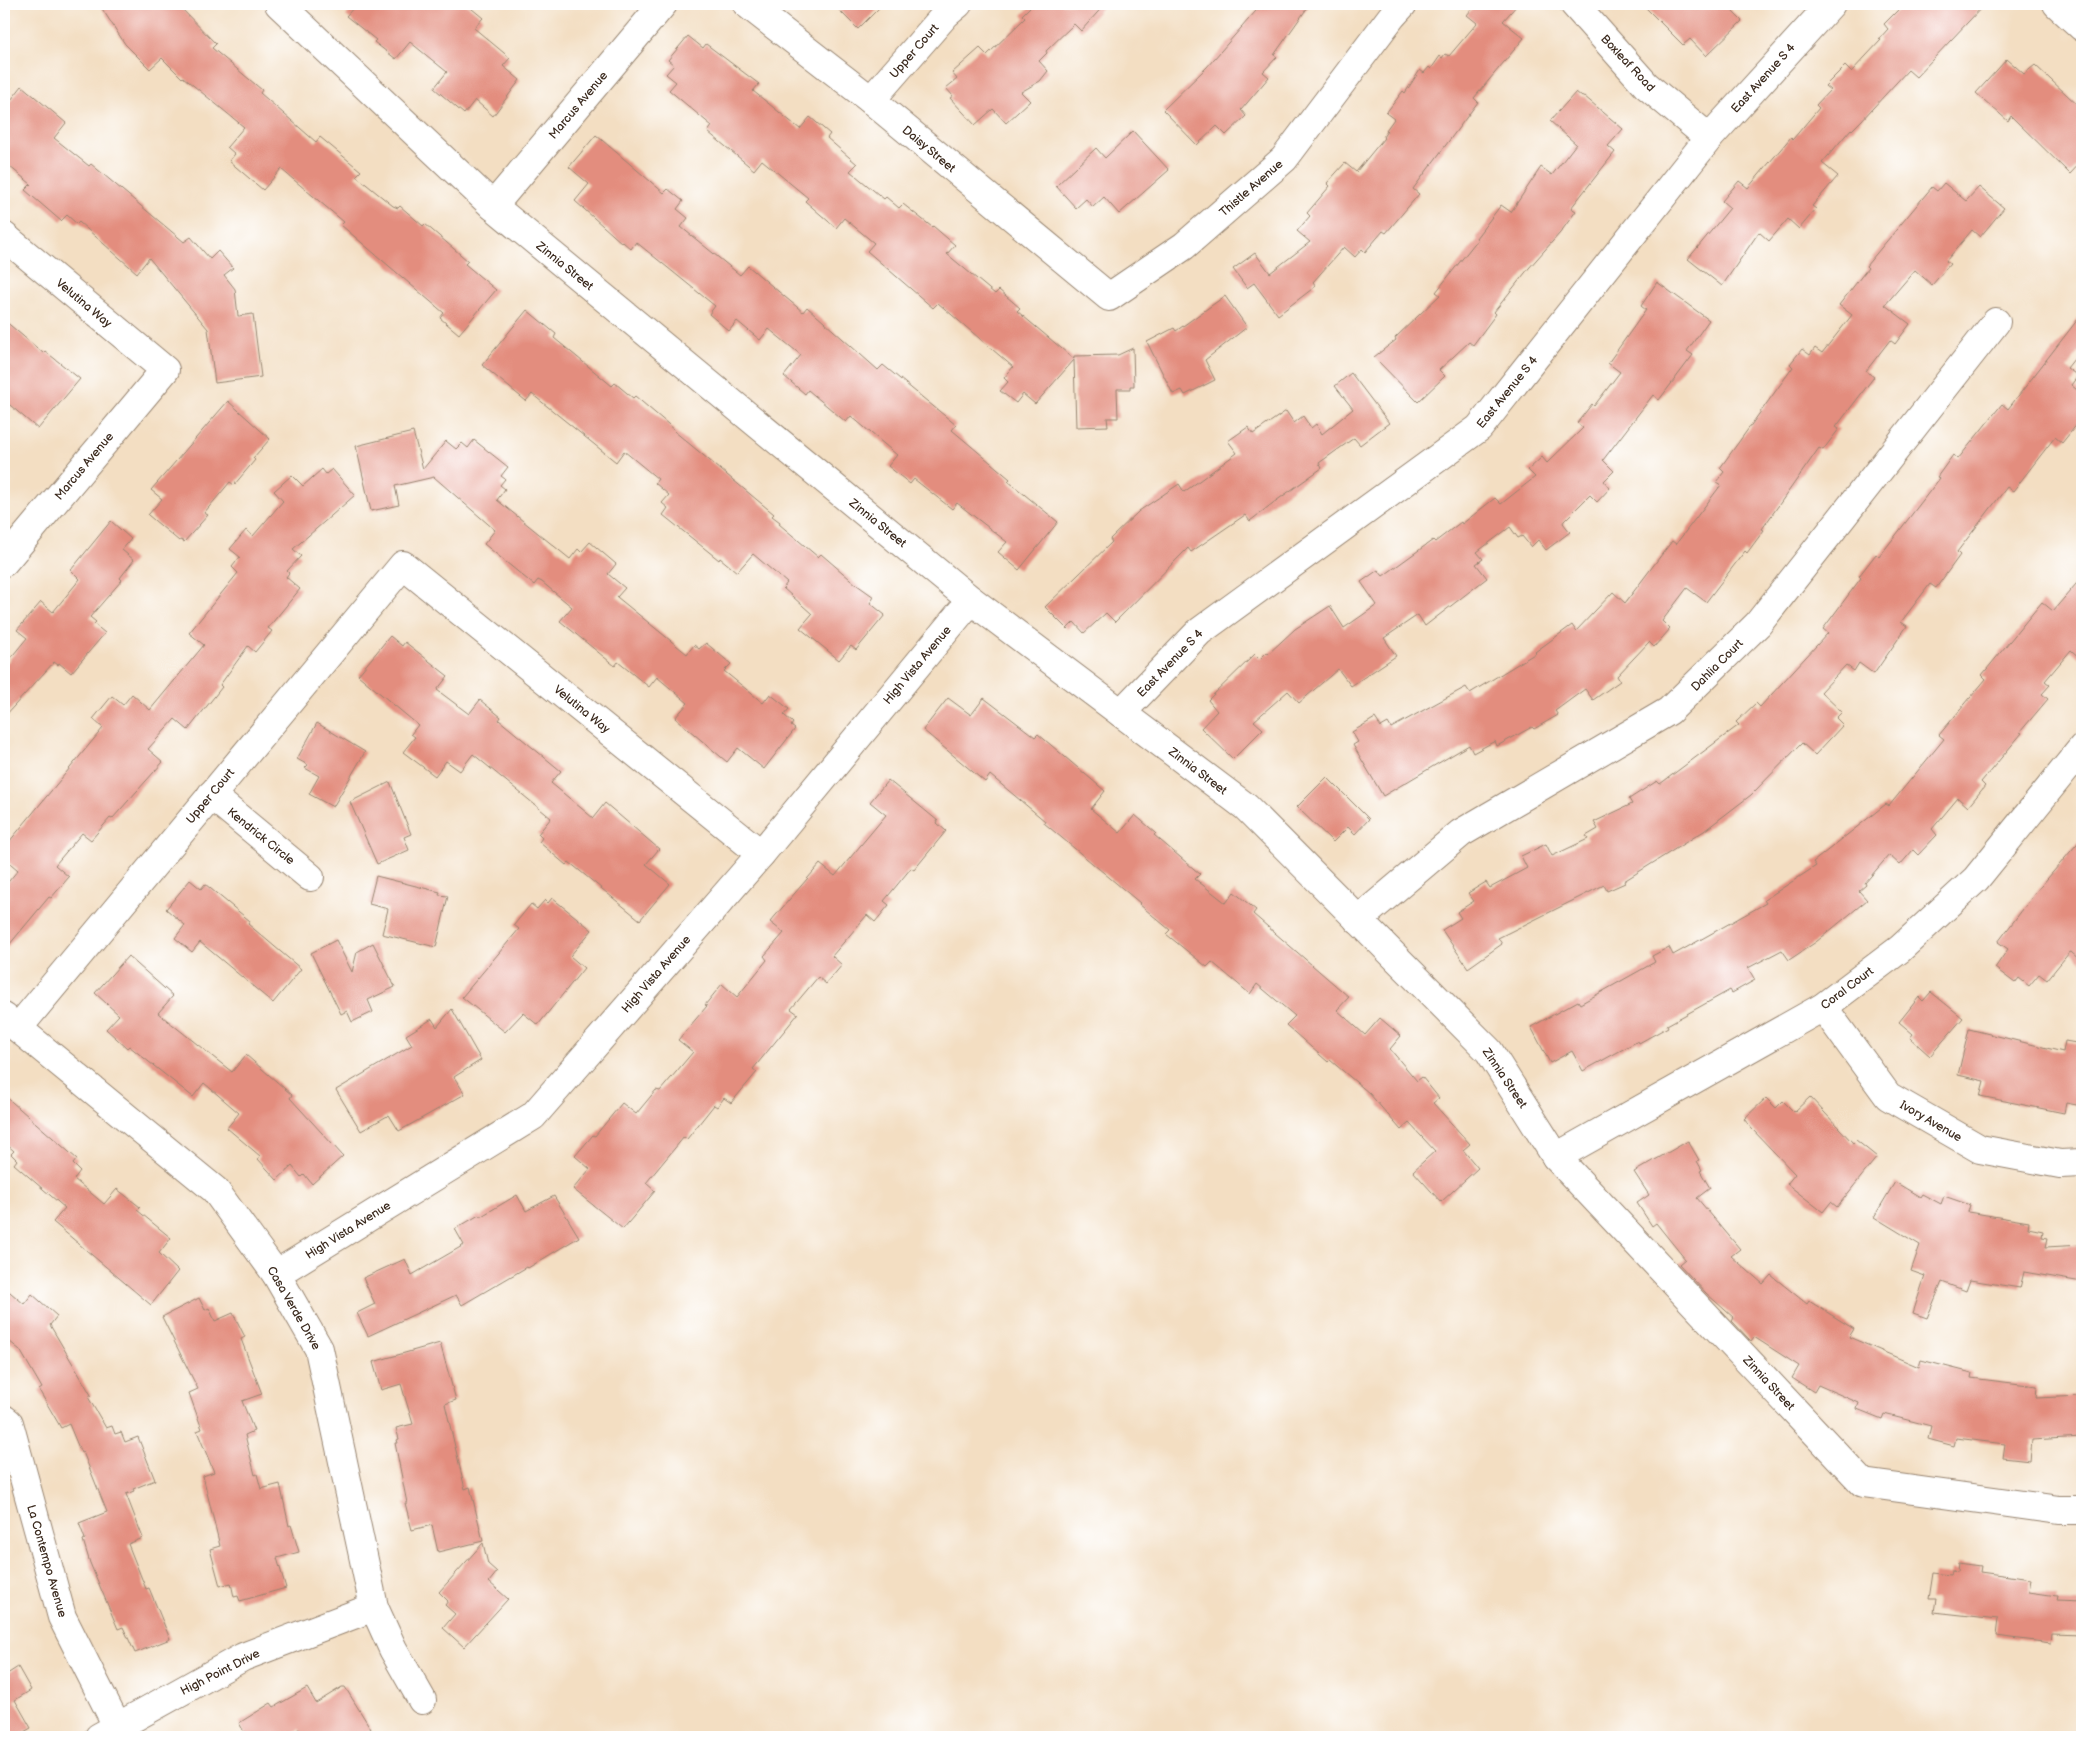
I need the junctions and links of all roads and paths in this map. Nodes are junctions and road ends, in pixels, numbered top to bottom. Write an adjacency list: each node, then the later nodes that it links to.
1 (280, 4): 12 (street, Zinnia Street)
2 (662, 4): 12 (street, Marcus Avenue)
3 (747, 4): 10 (street, Daisy Street)
4 (958, 4): 10 (street, Upper Court)
5 (1403, 4): 14 (street, Thistle Avenue)
6 (1574, 4): 11 (street, Boxleaf Road)
7 (1831, 4): 11 (street, East Avenue S 4)
8 (2057, 4): 9 (street)
9 (2082, 27)
10 (871, 100): 14 (street, Daisy Street)
11 (1709, 138): 20 (street, East Avenue S 4)
12 (492, 206): 19 (street, Zinnia Street)
13 (4, 236): 16 (street, Velutina Way)
14 (1109, 298)
15 (1996, 322): 25 (street, Dahlia Court)
16 (165, 370): 17 (street, Marcus Avenue)
17 (4, 562)
18 (403, 565): 22 (street, Upper Court); 23 (street, Velutina Way)
19 (971, 600): 20 (street, Zinnia Street); 23 (street, High Vista Avenue)
20 (1121, 713): 25 (street, Zinnia Street)
21 (2082, 748): 26 (street, Coral Court)
22 (211, 795): 24 (street, Kendrick Circle); 27 (street, Upper Court)
23 (761, 854): 30 (street, High Vista Avenue)
24 (310, 877)
25 (1358, 920): 28 (street, Zinnia Street)
26 (1823, 1007): 28 (street, Coral Court); 29 (street, Ivory Avenue)
27 (11, 1022): 30 (street, Casa Verde Drive)
28 (1556, 1157): 32 (street, Zinnia Street)
29 (2082, 1162)
30 (276, 1274): 33 (street, Casa Verde Drive)
31 (4, 1419): 35 (street, La Contempo Avenue)
32 (2082, 1510)
33 (374, 1607): 34 (street, Casa Verde Drive); 35 (street, High Point Drive)
34 (422, 1700)
35 (108, 1731)

